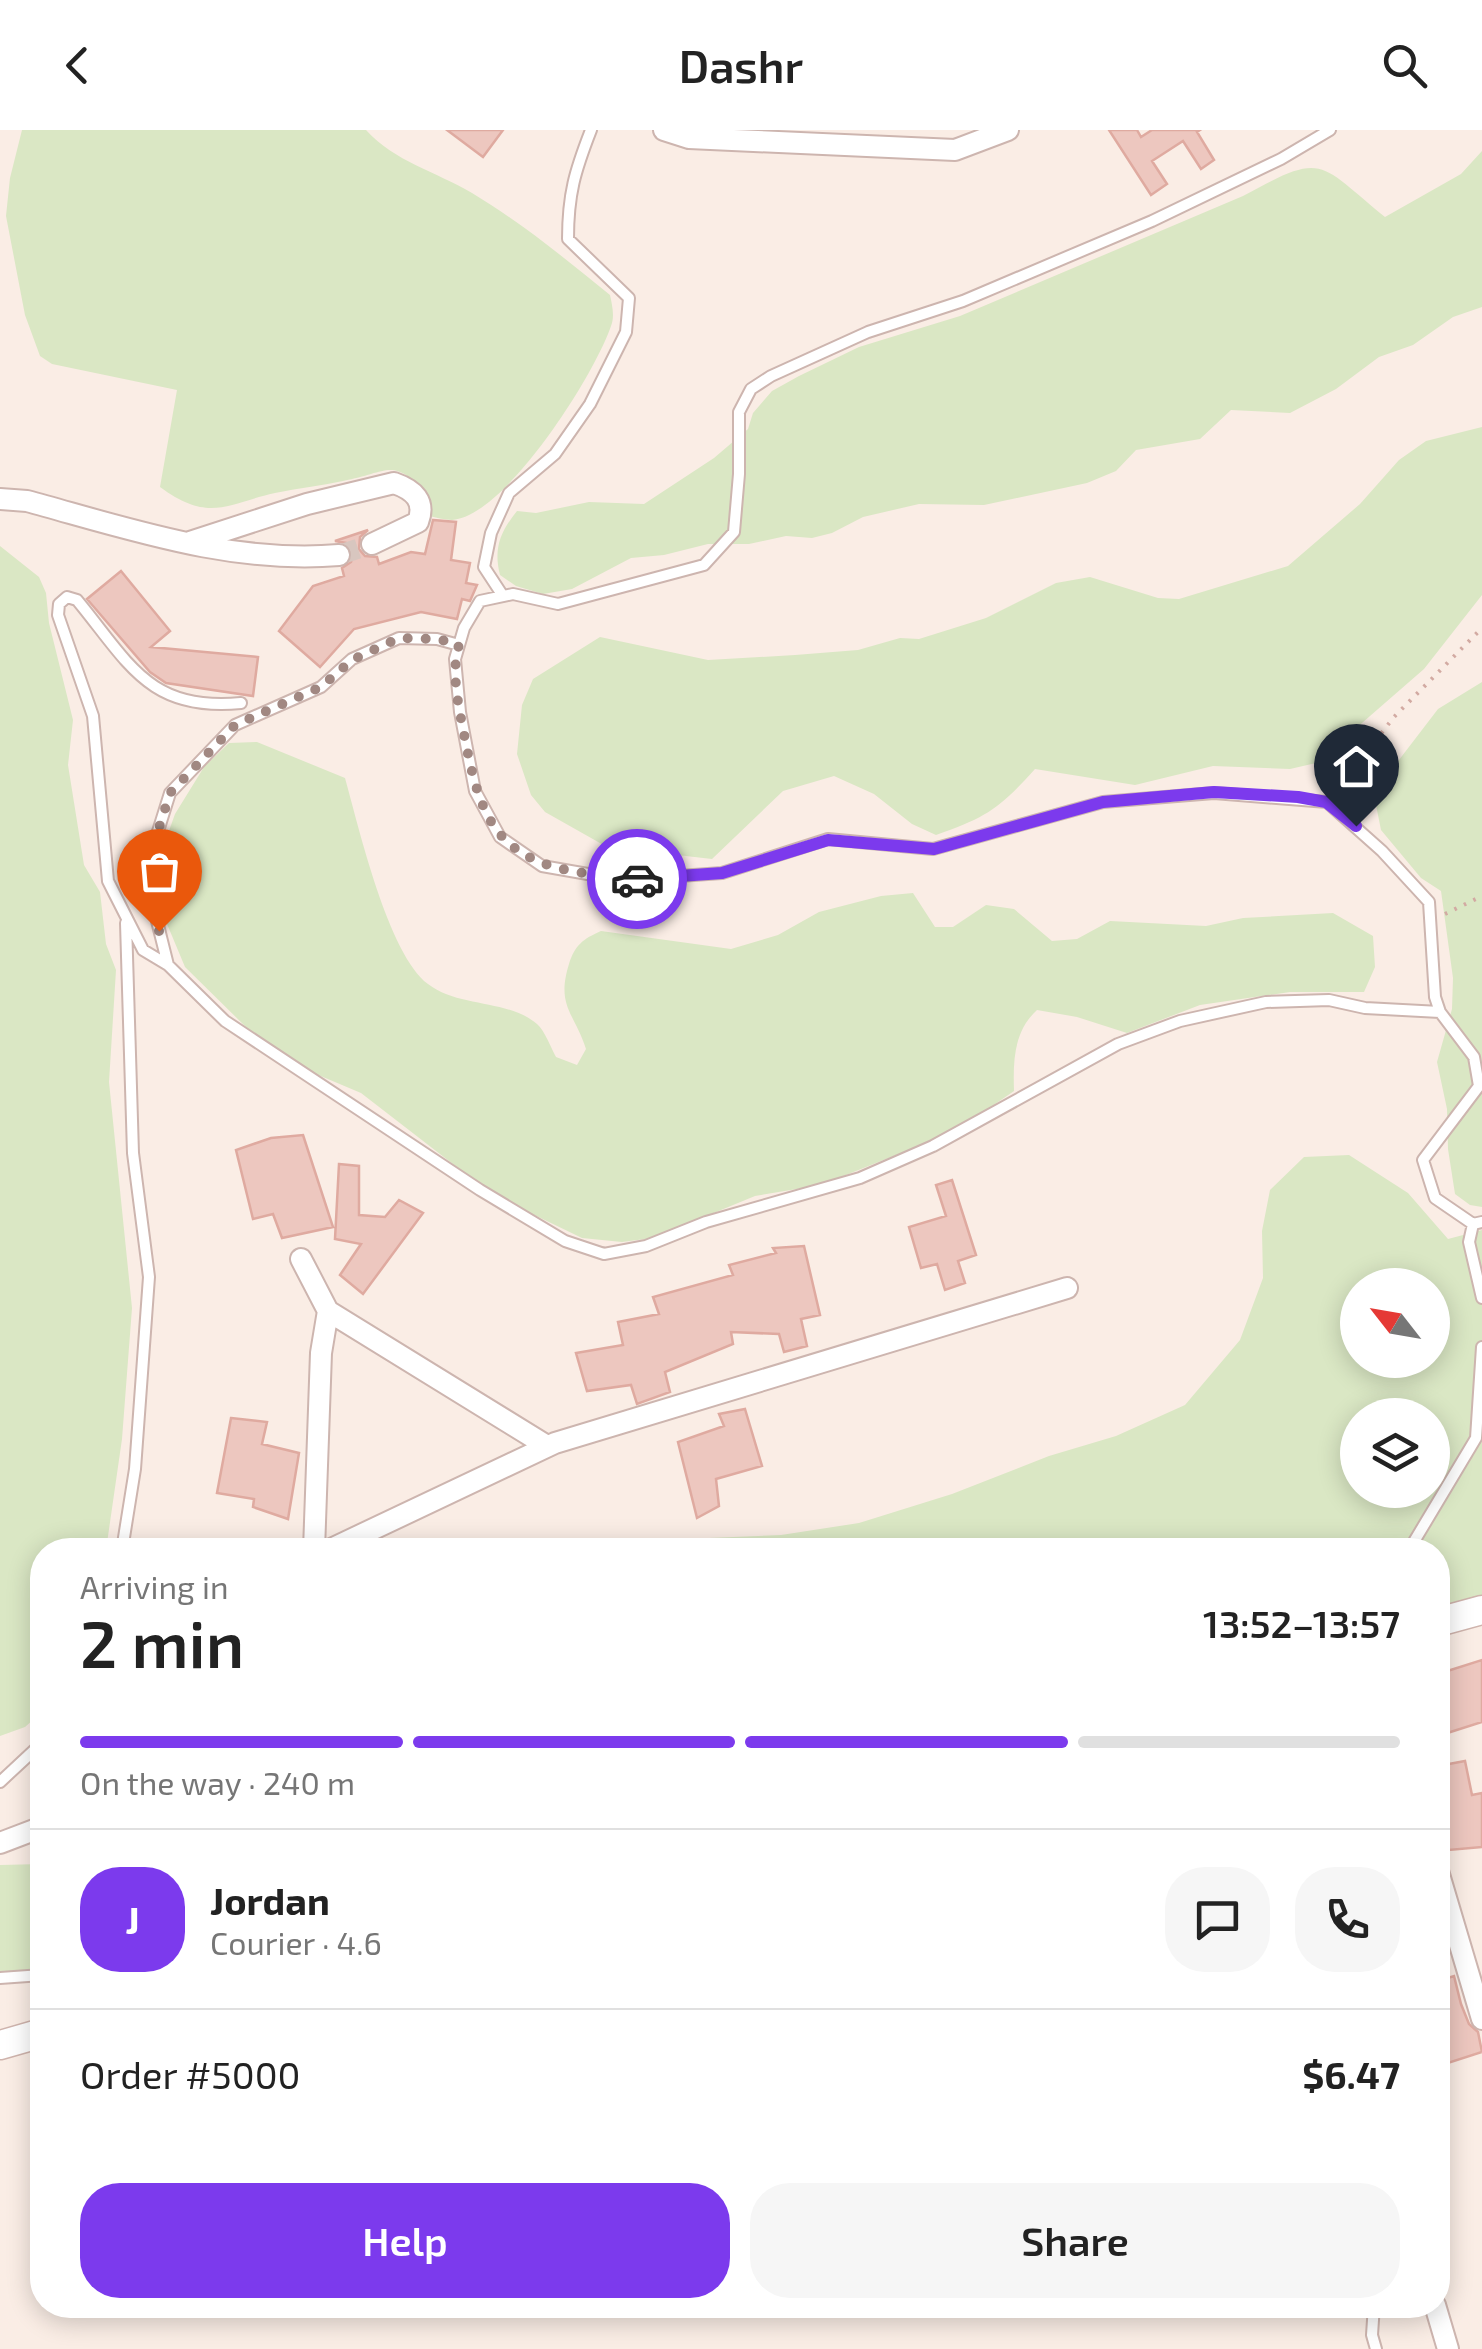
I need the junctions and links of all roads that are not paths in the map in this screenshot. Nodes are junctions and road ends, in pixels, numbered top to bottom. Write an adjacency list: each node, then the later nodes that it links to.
1 (591, 130): 9 (lane)
2 (664, 130): 3 (street)
3 (1008, 130)
4 (1330, 130): 9 (lane)
5 (0, 499): 6 (street)
6 (187, 543): 7 (street); 8 (street)
7 (372, 544)
8 (339, 555)
9 (502, 596): 10 (lane)
10 (459, 645): 13 (lane); 14 (lane)
11 (241, 702): 12 (lane)
12 (126, 918): 13 (lane); 23 (lane)
13 (168, 965): 14 (lane)
14 (1440, 1012): 15 (lane)
15 (1478, 1223): 18 (lane)
16 (301, 1260): 19 (street)
17 (1067, 1288): 22 (street)
18 (1482, 1298)
19 (328, 1311): 22 (street); 24 (street)
20 (1482, 1347): 21 (lane)
21 (1479, 1443): 26 (lane)
22 (547, 1446): 25 (street)
23 (124, 1538)
24 (314, 1538)
25 (354, 1538)
26 (1417, 1538)
27 (1482, 1610): 28 (street)
28 (1450, 1619)
29 (30, 1754): 30 (lane)
30 (0, 1782)
31 (30, 1831): 32 (street)
32 (0, 1843)
33 (1450, 1911): 36 (street)
34 (30, 1976): 35 (lane)
35 (0, 1978)
36 (1482, 2019)
37 (30, 2036): 38 (street)
38 (0, 2045)
39 (1373, 2318): 41 (lane)
40 (1438, 2318): 42 (street)
41 (1376, 2349)
42 (1448, 2349)

